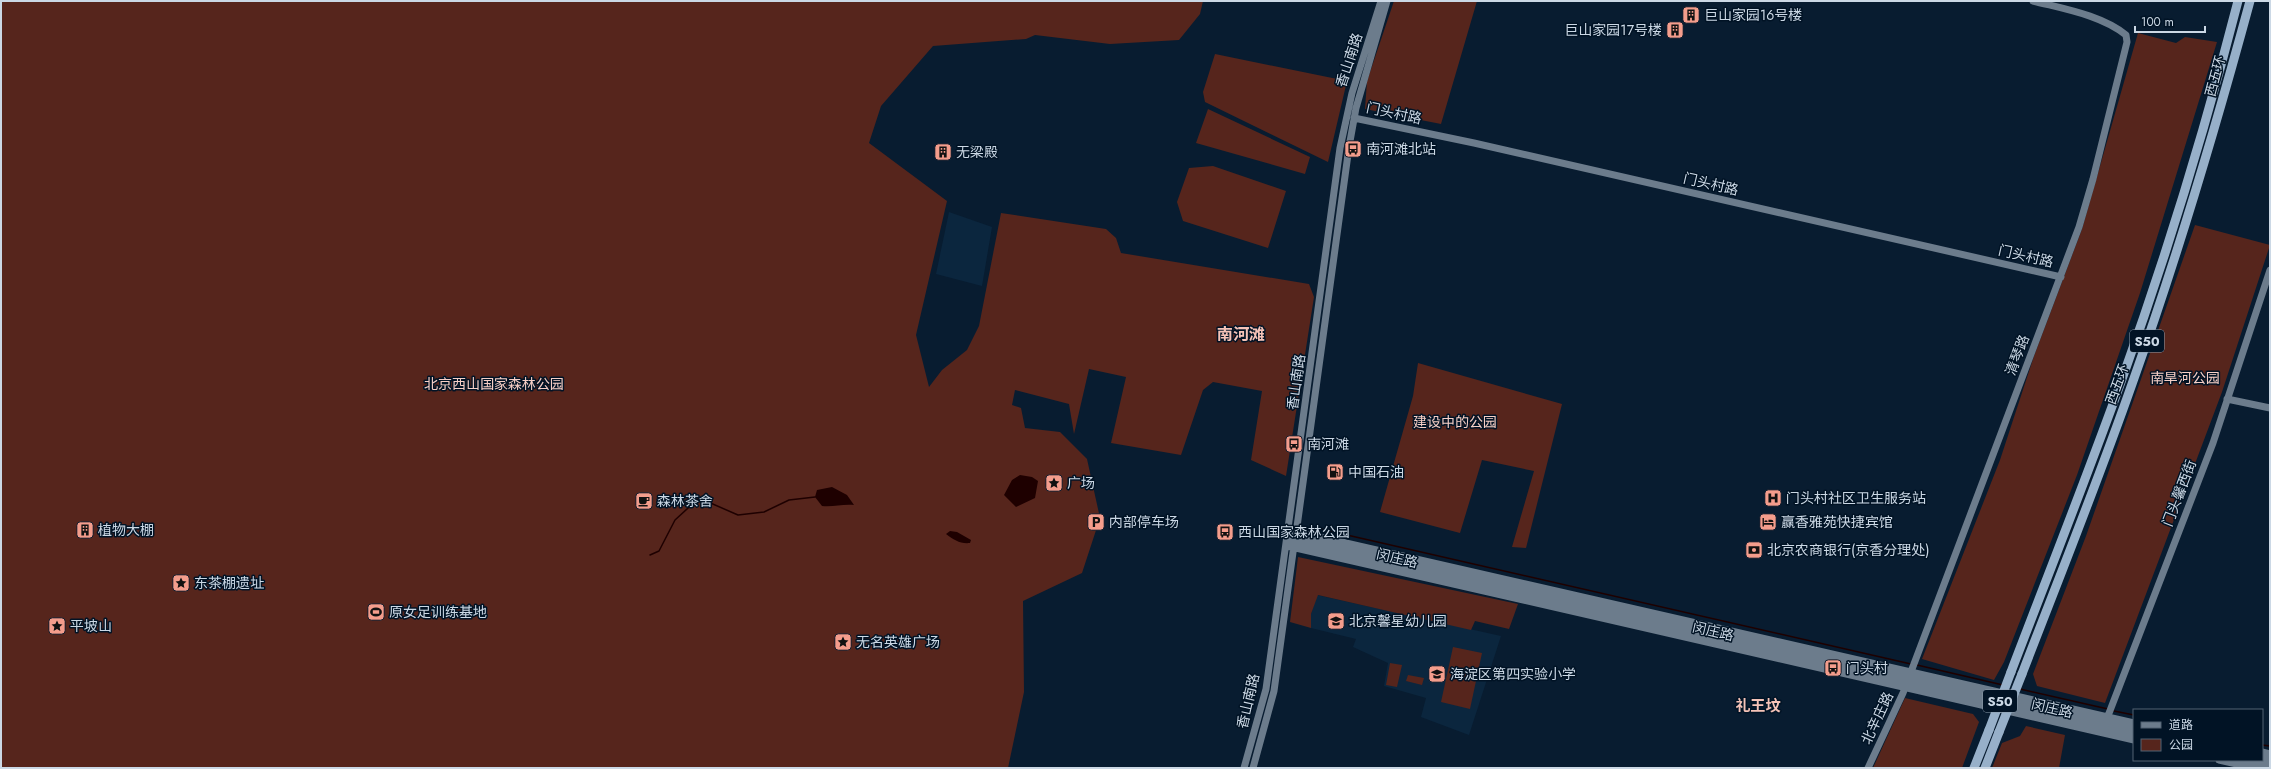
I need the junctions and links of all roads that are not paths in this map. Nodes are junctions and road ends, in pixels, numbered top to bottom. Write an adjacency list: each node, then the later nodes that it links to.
1 (1381, 1): 11 (street, 香山南路)
2 (1387, 1): 6 (street, 香山南路)
3 (2033, 1): 8 (street, 清琴路)
4 (2238, 1): 24 (highway, 西五环 / S50, bridge)
5 (2250, 1): 25 (highway, 西五环 / S50, bridge)
6 (1354, 118): 8 (street, 门头村路); 11 (street, 香山南路)
7 (2270, 270): 9 (street, 门头馨西街)
8 (2061, 277): 12 (street, 清琴路)
9 (2227, 399): 10 (street); 13 (street, 门头馨西街)
10 (2270, 408)
11 (1291, 539): 12 (street, 闵庄路); 12 (street, 闵庄路); 21 (street, 香山南路); 22 (street, 香山南路)
12 (1908, 680): 13 (street, 闵庄路); 16 (street, 闵庄路); 17 (street, 闵庄路); 23 (street, 北辛庄路)
13 (2106, 720): 14 (street, 闵庄路); 15 (street, 闵庄路)
14 (2133, 723)
15 (2133, 729)
16 (2133, 735)
17 (2133, 740)
18 (2223, 761): 26 (street)
19 (2248, 761): 20 (street)
20 (2270, 766)
21 (1244, 768)
22 (1253, 768)
23 (1868, 768)
24 (1974, 768)
25 (1985, 768)
26 (2254, 768)

